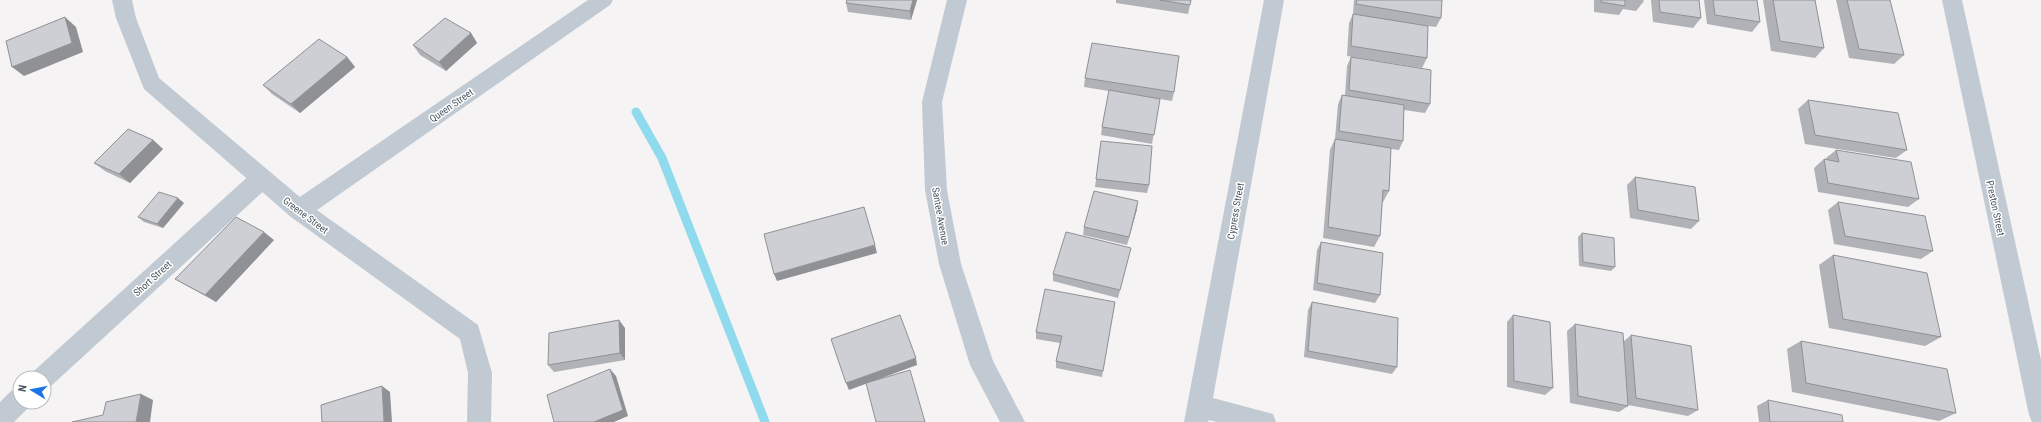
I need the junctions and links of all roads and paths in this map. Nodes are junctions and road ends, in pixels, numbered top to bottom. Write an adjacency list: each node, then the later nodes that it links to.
1 (122, 0): 6 (street, Greene Street)
2 (603, 0): 7 (street, Queen Street)
3 (957, 0): 14 (street, Santee Avenue)
4 (1274, 0): 10 (street, Cypress Street)
5 (1952, 0): 11 (street, Preston Street)
6 (261, 179): 7 (street, Greene Street); 8 (street, Short Street)
7 (299, 210): 13 (street, Greene Street)
8 (52, 370)
9 (12, 407): 12 (street)
10 (1197, 414): 15 (street)
11 (2041, 415)
12 (0, 419)
13 (479, 422)
14 (1013, 422)
15 (1264, 422)

